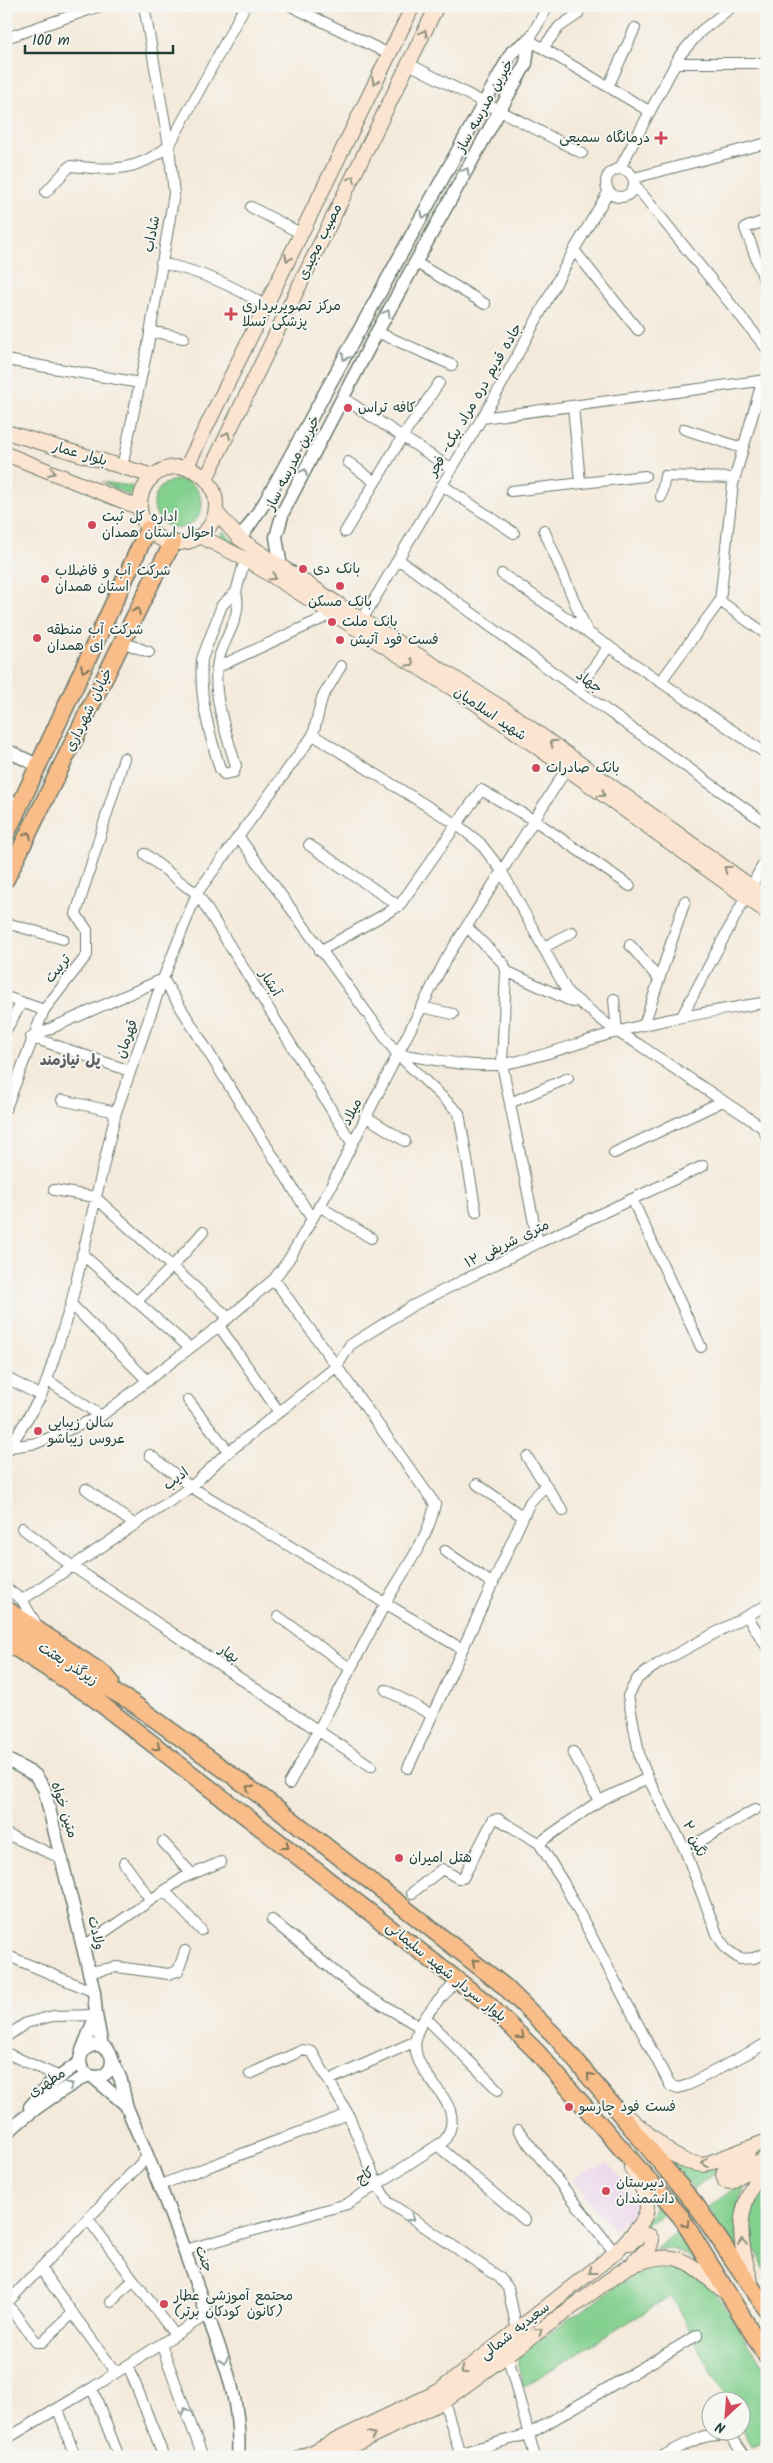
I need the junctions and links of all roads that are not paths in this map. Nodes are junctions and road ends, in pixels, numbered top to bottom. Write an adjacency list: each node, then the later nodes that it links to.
1 (100, 6): 11 (street)
2 (144, 6): 23 (street, شاداب)
3 (245, 6): 23 (street)
4 (291, 6): 14 (street)
5 (413, 6): 14 (main road, مصیب مجیدی)
6 (437, 6): 17 (main road, مصیب مجیدی, one-way to 6)
7 (548, 6): 12 (street)
8 (733, 6): 15 (street)
9 (578, 14): 13 (street)
10 (635, 28): 18 (street)
11 (6, 38)
12 (529, 40): 13 (street); 19 (street, خیرین مدرسه ساز); 21 (street, خیرین مدرسه ساز)
13 (543, 48): 18 (street)
14 (389, 54): 31 (main road, مصیب مجیدی, one-way to 31)
15 (675, 63): 16 (street); 20 (street)
16 (767, 63)
17 (409, 64): 19 (street); 63 (main road, مصیب مجیدی, one-way to 17)
18 (608, 87): 20 (street)
19 (484, 103): 21 (street); 69 (street, خیرین مدرسه ساز, one-way to 69)
20 (649, 111): 25 (street)
21 (498, 112): 24 (street); 33 (street, خیرین مدرسه ساز, one-way to 21)
22 (767, 143): 26 (street)
23 (169, 146): 28 (street); 34 (street, شاداب)
24 (582, 153)
25 (620, 168): 26 (street); 27 (street)
26 (634, 181): 27 (street); 42 (street)
27 (609, 191): 32 (street, جاده قدیم دره مراد بیک- فجر)
28 (46, 192)
29 (251, 206): 31 (street)
30 (767, 220): 35 (street)
31 (300, 233): 37 (main road, مصیب مجیدی, one-way to 37)
32 (574, 250): 38 (street); 50 (street, جاده قدیم دره مراد بیک- فجر)
33 (415, 262): 36 (street); 40 (street, خیرین مدرسه ساز, one-way to 33)
34 (161, 263): 37 (street); 39 (street, شاداب)
35 (766, 284)
36 (485, 304)
37 (264, 305): 58 (main road, مصیب مجیدی)
38 (638, 330)
39 (150, 331): 41 (street); 46 (street, شاداب)
40 (377, 332): 44 (street); 48 (street, خیرین مدرسه ساز)
41 (184, 338)
42 (767, 350)
43 (6, 360): 46 (street)
44 (452, 365)
45 (764, 381): 49 (street); 54 (street)
46 (140, 383): 57 (street, شاداب)
47 (439, 383): 53 (street)
48 (343, 398): 53 (street); 72 (street, خیرین مدرسه ساز, one-way to 48)
49 (573, 406): 50 (street); 65 (street)
50 (482, 418): 59 (street, جاده قدیم دره مراد بیک- فجر)
51 (684, 429): 54 (street)
52 (6, 432): 57 (main road, بلوار عمار)
53 (403, 436): 59 (street); 64 (street)
54 (742, 448): 62 (street)
55 (6, 454): 70 (main road, بلوار عمار, one-way to 70)
56 (348, 462): 64 (street)
57 (122, 467): 60 (main road, بلوار عمار)
58 (186, 468): 60 (main road); 63 (main road)
59 (452, 469): 66 (street, جاده قدیم دره مراد بیک- فجر)
60 (153, 476): 70 (main road)
61 (645, 476): 65 (street)
62 (734, 478): 68 (street); 85 (street)
63 (206, 479): 71 (main road)
64 (375, 482): 75 (street)
65 (580, 482): 67 (street)
66 (442, 485): 76 (street); 80 (street, جاده قدیم دره مراد بیک- فجر)
67 (511, 491)
68 (661, 497)
69 (265, 502): 72 (street); 78 (street, خیرین مدرسه ساز)
70 (140, 508): 73 (main road)
71 (216, 512): 77 (main road); 78 (main road, شهید اسلامیان)
72 (283, 512): 82 (street, خیرین مدرسه ساز)
73 (148, 529): 79 (main road); 101 (main road, خیابان شهرداری, one-way to 101)
74 (544, 530): 88 (street)
75 (345, 532)
76 (514, 533)
77 (200, 536): 79 (main road); 81 (main road, شهید اسلامیان)
78 (240, 539): 82 (main road, شهید اسلامیان)
79 (173, 543): 90 (main road, خیابان شهرداری, one-way to 79)
80 (398, 559): 87 (street, جاده قدیم دره مراد بیک- فجر); 96 (street, جهاد)
81 (245, 560): 84 (street); 86 (main road, شهید اسلامیان, one-way to 86)
82 (281, 567): 87 (main road, شهید اسلامیان)
83 (502, 574): 88 (street)
84 (236, 592): 94 (street); 94 (street)
85 (720, 601): 89 (street); 95 (street)
86 (332, 614): 94 (street); 102 (main road, شهید اسلامیان, one-way to 102)
87 (362, 620): 115 (main road, شهید اسلامیان, one-way to 87)
88 (587, 631): 91 (street)
89 (767, 635)
90 (122, 642): 92 (street); 113 (main road, خیابان شهرداری, one-way to 90)
91 (609, 646): 95 (street); 96 (street)
92 (149, 652)
93 (341, 666): 97 (street, قهرمان)
94 (218, 667)
95 (661, 681): 99 (street)
96 (577, 690): 106 (street, جهاد)
97 (313, 735): 105 (street); 108 (street, قهرمان)
98 (6, 750): 101 (street)
99 (767, 754)
100 (124, 758): 137 (street, تربیت)
101 (39, 766): 103 (main road, خیابان شهرداری)
102 (568, 768): 104 (street, میلاد); 115 (main road, شهید اسلامیان, one-way to 115)
103 (14, 802): 107 (main road, خیابان شهرداری)
104 (534, 820): 105 (street); 112 (street, میلاد); 114 (street)
105 (456, 824): 112 (street); 119 (street)
106 (767, 824)
107 (6, 835)
108 (238, 836): 116 (street, قهرمان); 127 (street)
109 (309, 845): 119 (street)
110 (145, 854): 116 (street, آبشار)
111 (767, 857): 115 (street)
112 (501, 870): 122 (street, میلاد); 126 (street)
113 (6, 879)
114 (630, 886)
115 (748, 892): 117 (main road, شهید اسلامیان); 120 (main road, شهید اسلامیان); 139 (street)
116 (198, 893): 130 (street, قهرمان); 156 (street, آبشار)
117 (767, 898)
118 (685, 900): 129 (street)
119 (399, 906): 127 (street)
120 (767, 912)
121 (6, 923): 124 (street)
122 (467, 927): 128 (street); 135 (street, میلاد)
123 (572, 932): 126 (street)
124 (62, 939)
125 (630, 945): 129 (street)
126 (543, 948): 136 (street)
127 (320, 951): 144 (street)
128 (506, 971): 136 (street); 145 (street)
129 (658, 978): 140 (street)
130 (163, 979): 143 (street); 146 (street, قهرمان); 164 (street)
131 (6, 997): 133 (street)
132 (614, 999): 142 (street)
133 (22, 1002): 137 (street); 141 (street)
134 (767, 1002): 139 (street)
135 (420, 1007): 138 (street); 144 (street, میلاد)
136 (587, 1008): 142 (street)
137 (44, 1010): 143 (street, تربیت)
138 (453, 1014)
139 (682, 1016): 140 (street)
140 (644, 1025): 142 (street)
141 (6, 1030)
142 (616, 1032): 145 (street); 149 (street)
143 (32, 1038): 146 (street); 151 (street, تربیت)
144 (397, 1054): 145 (street); 153 (street, میلاد); 163 (street)
145 (502, 1064): 150 (street)
146 (130, 1071): 152 (street, قهرمان)
147 (568, 1078): 150 (street)
148 (62, 1100): 152 (street)
149 (723, 1101): 154 (street); 157 (street)
150 (510, 1103): 167 (street)
151 (6, 1108)
152 (116, 1112): 160 (street, قهرمان)
153 (365, 1116): 155 (street); 156 (street, میلاد)
154 (767, 1137)
155 (405, 1141)
156 (352, 1143): 162 (street, میلاد)
157 (614, 1153)
158 (703, 1166): 161 (street, ۱۲ متری شریفی)
159 (54, 1190): 160 (street)
160 (95, 1197): 168 (street, قهرمان); 169 (street)
161 (632, 1199): 167 (street, ۱۲ متری شریفی); 175 (street)
162 (319, 1206): 164 (street, میلاد); 166 (street)
163 (476, 1212)
164 (312, 1220): 170 (street, میلاد)
165 (203, 1232): 169 (street)
166 (371, 1238)
167 (538, 1243): 177 (street, ۱۲ متری شریفی)
168 (82, 1254): 171 (street); 172 (street, قهرمان)
169 (172, 1267): 171 (street); 173 (street)
170 (274, 1279): 173 (street, میلاد); 177 (street)
171 (136, 1302): 176 (street)
172 (72, 1304): 179 (street, قهرمان); 180 (street)
173 (229, 1318): 174 (street, میلاد)
174 (219, 1326): 176 (street, میلاد); 183 (street)
175 (701, 1347)
176 (190, 1348): 180 (street, میلاد)
177 (336, 1366): 183 (street, ادیب); 202 (street)
178 (6, 1378): 181 (street)
179 (47, 1380): 181 (street, قهرمان); 184 (street)
180 (148, 1381): 184 (street, میلاد)
181 (40, 1396): 185 (street, قهرمان)
182 (188, 1400): 186 (street)
183 (279, 1412): 186 (street, ادیب)
184 (101, 1416): 185 (street, میلاد)
185 (8, 1450)
186 (229, 1452): 191 (street, ادیب)
187 (150, 1455): 191 (street)
188 (528, 1457): 190 (street)
189 (477, 1484): 194 (street)
190 (546, 1485): 193 (street); 194 (street)
191 (191, 1487): 195 (street, ادیب); 202 (street)
192 (86, 1489): 195 (street)
193 (563, 1511)
194 (523, 1517): 199 (street)
195 (135, 1525): 198 (street, ادیب)
196 (22, 1528): 198 (street, بهار)
197 (445, 1551): 199 (street)
198 (72, 1566): 201 (street, ادیب); 218 (street, بهار)
199 (493, 1584): 211 (street)
200 (6, 1588): 201 (street)
201 (22, 1600): 208 (street)
202 (385, 1604): 211 (street); 213 (street)
203 (767, 1605): 205 (street)
204 (6, 1609): 208 (main road)
205 (747, 1616): 210 (street); 223 (street, نگین ۲)
206 (279, 1618): 213 (street)
207 (6, 1626): 215 (main road, زیرگذر بعثت)
208 (41, 1632): 215 (main road)
209 (6, 1642): 217 (main road, زیرگذر بعثت)
210 (767, 1648)
211 (462, 1649): 216 (street)
212 (6, 1655): 217 (main road)
213 (351, 1669): 218 (street)
214 (386, 1690): 216 (street)
215 (130, 1701): 234 (main road, بلوار سردار شهید سلیمانی, one-way to 215)
216 (432, 1716): 222 (street)
217 (118, 1718): 236 (main road, بلوار سردار شهید سلیمانی, one-way to 236)
218 (319, 1731): 221 (street, بهار); 224 (street)
219 (573, 1752): 225 (street)
220 (6, 1759): 231 (street, متین خواه)
221 (371, 1766)
222 (408, 1768)
223 (648, 1778): 225 (street); 230 (street, نگین ۲)
224 (289, 1784)
225 (599, 1801): 229 (street)
226 (756, 1809): 230 (street)
227 (6, 1834): 231 (street)
228 (163, 1842): 235 (street)
229 (539, 1843): 238 (street); 254 (street)
230 (685, 1850): 244 (street, نگین ۲)
231 (63, 1859): 242 (street, ولادت)
232 (221, 1862): 235 (street)
233 (124, 1863): 239 (street)
234 (348, 1863): 236 (main road); 265 (main road, بلوار سردار شهید سلیمانی, one-way to 234)
235 (192, 1874): 237 (street)
236 (332, 1881): 247 (main road, بلوار سردار شهید سلیمانی)
237 (165, 1891): 239 (street); 241 (street)
238 (412, 1893)
239 (151, 1900): 242 (street)
240 (272, 1920): 251 (street)
241 (202, 1930)
242 (84, 1946): 246 (street, ولادت)
243 (185, 1951): 246 (street)
244 (767, 1952)
245 (6, 1955): 248 (street)
246 (90, 1972): 248 (street, ولادت)
247 (458, 1980): 250 (street); 271 (main road, بلوار سردار شهید سلیمانی, one-way to 271)
248 (94, 1992): 249 (street, ولادت)
249 (96, 2015): 252 (street); 255 (street, ولادت); 257 (street)
250 (426, 2018): 251 (street); 263 (street)
251 (420, 2028): 253 (street)
252 (6, 2037)
253 (416, 2042): 262 (street); 270 (street, کاج)
254 (767, 2043)
255 (102, 2046): 257 (street); 258 (street)
256 (6, 2053): 261 (street)
257 (81, 2057): 260 (street); 261 (street, مطهری)
258 (112, 2059): 260 (street); 264 (street, جنت)
259 (250, 2074): 262 (street)
260 (90, 2076): 264 (street, جنت); 267 (street, مطهری, one-way to 260)
261 (60, 2077): 267 (street, مطهری)
262 (329, 2080): 266 (street)
263 (498, 2090)
264 (126, 2105): 273 (street, جنت)
265 (615, 2105): 272 (main road, one-way to 265); 283 (main road, بلوار سردار شهید سلیمانی)
266 (348, 2114): 274 (street); 275 (street)
267 (24, 2117): 269 (street, مطهری)
268 (518, 2130): 279 (street)
269 (6, 2134)
270 (438, 2146): 275 (street, کاج); 277 (street)
271 (619, 2148): 279 (main road, سعیدیه شمالی); 284 (main road, بلوار سردار شهید سلیمانی, one-way to 284)
272 (766, 2150): 283 (main road, one-way to 272)
273 (148, 2156): 274 (street, جنت); 276 (street)
274 (160, 2184): 278 (street, جنت)
275 (377, 2184): 278 (street, کاج); 290 (street, one-way to 290)
276 (88, 2219): 281 (street); 282 (street)
277 (525, 2220)
278 (185, 2250): 289 (street, جنت)
279 (615, 2253): 280 (main road); 290 (main road, سعیدیه شمالی, one-way to 290)
280 (626, 2267): 284 (main road, سعیدیه شمالی); 294 (main road, سعیدیه شمالی, one-way to 280)
281 (40, 2268): 286 (street); 288 (street)
282 (133, 2280): 285 (street); 291 (street)
283 (754, 2289): 287 (main road, بلوار سردار شهید سلیمانی)
284 (731, 2297): 295 (main road, بلوار سردار شهید سلیمانی)
285 (111, 2302)
286 (7, 2304): 288 (street)
287 (767, 2310)
288 (73, 2313): 297 (street)
289 (208, 2314): 291 (street); 309 (street, جنت, one-way to 309)
290 (517, 2330): 303 (main road, سعیدیه شمالی, one-way to 303)
291 (175, 2335): 293 (street)
292 (698, 2335): 301 (street)
293 (161, 2344): 296 (street); 308 (street, one-way to 293)
294 (508, 2354): 299 (main road, سعیدیه شمالی); 301 (street)
295 (767, 2357)
296 (128, 2365): 297 (street); 307 (street)
297 (116, 2372): 298 (street)
298 (92, 2388): 300 (street); 306 (street)
299 (444, 2401): 303 (main road, سعیدیه شمالی, one-way to 299); 304 (street)
300 (58, 2409): 302 (street); 305 (street)
301 (529, 2434): 304 (street); 312 (street)
302 (6, 2439)
303 (342, 2448): 310 (main road, سعیدیه شمالی); 311 (main road, سعیدیه شمالی)
304 (460, 2455)
305 (75, 2457)
306 (119, 2457)
307 (164, 2457)
308 (204, 2457)
309 (238, 2457)
310 (301, 2457)
311 (329, 2457)
312 (535, 2457)
313 (661, 2457): 314 (street)
314 (745, 2457)

